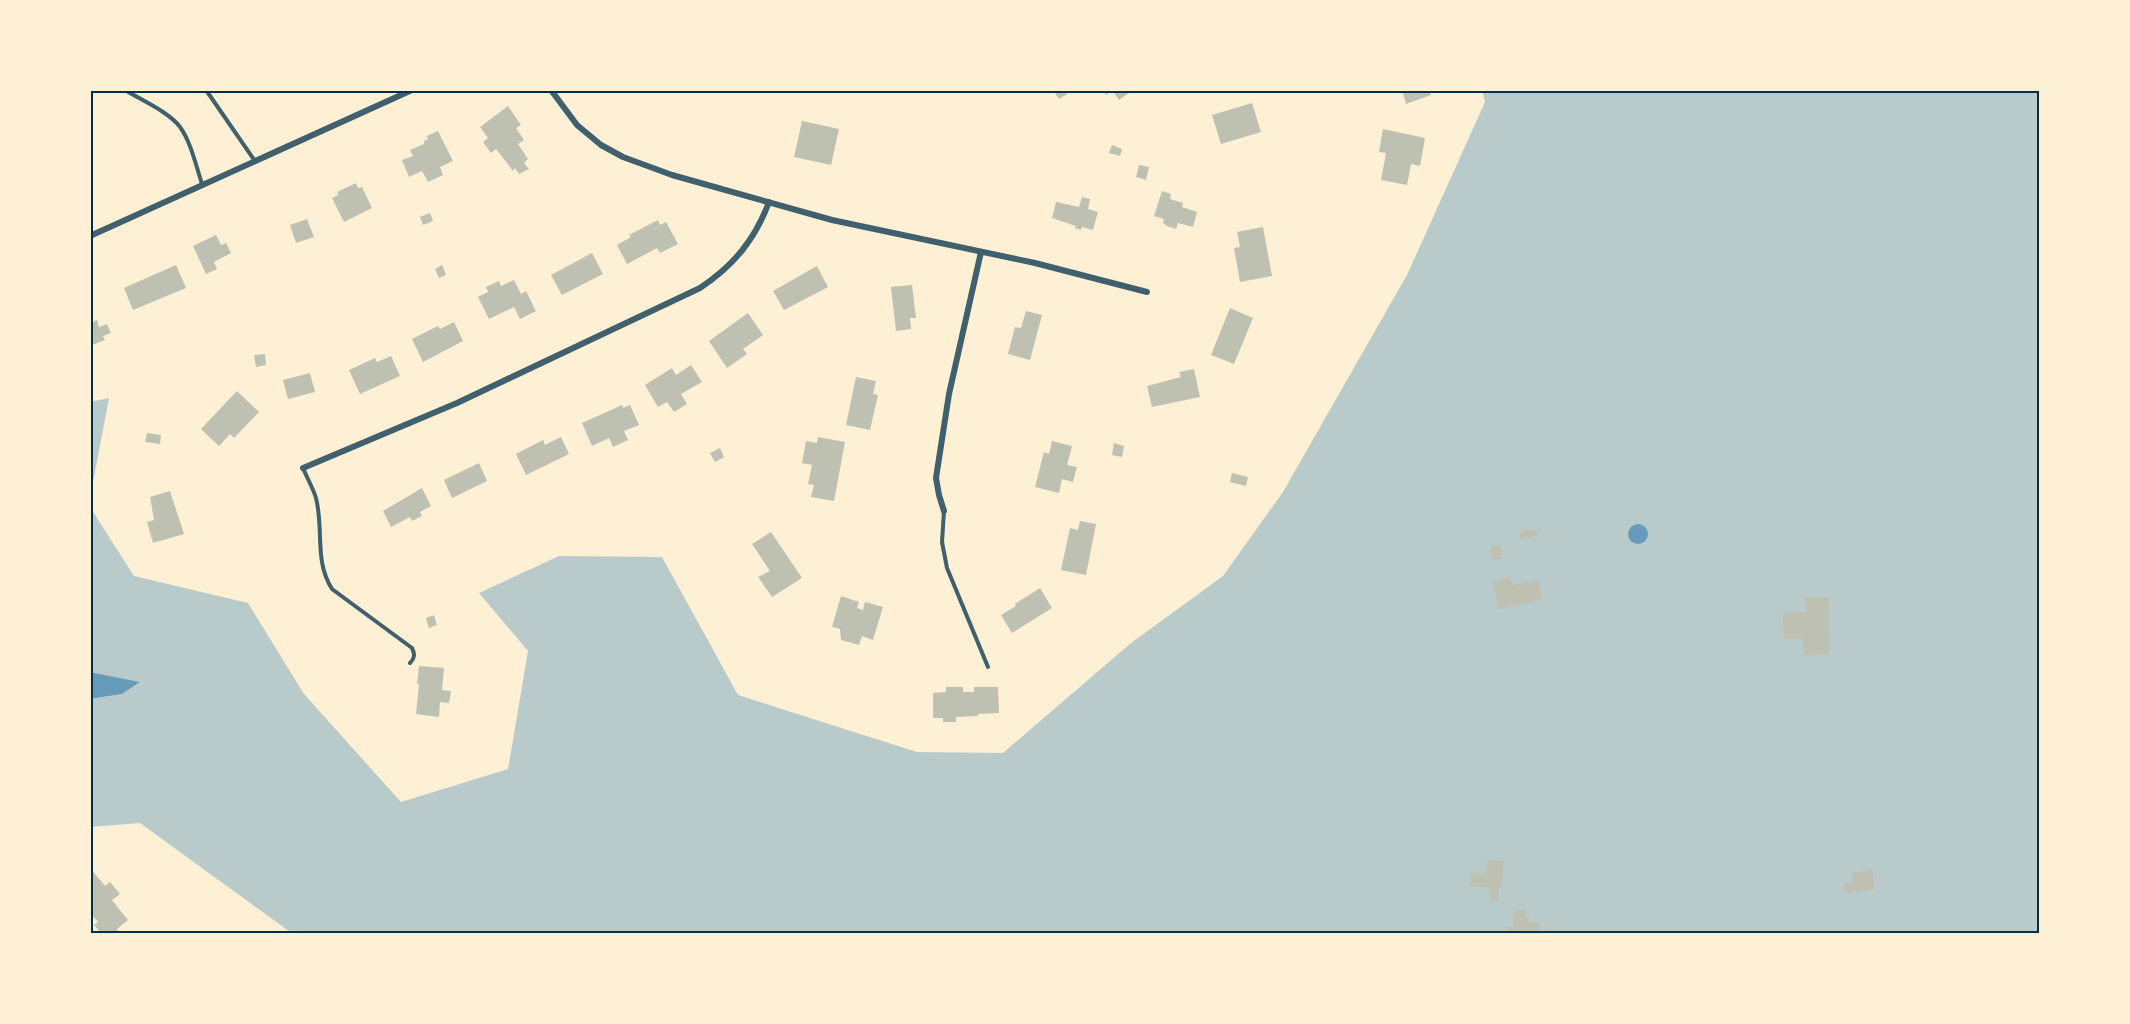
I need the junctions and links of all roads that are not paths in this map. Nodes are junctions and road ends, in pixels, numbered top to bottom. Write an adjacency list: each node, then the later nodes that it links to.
1 (124, 90): 6 (lane)
2 (206, 90): 5 (lane)
3 (412, 90): 5 (street)
4 (551, 90): 7 (street)
5 (255, 161): 6 (street)
6 (202, 184): 8 (street)
7 (769, 202): 9 (street); 11 (street)
8 (90, 236)
9 (981, 252): 10 (street); 12 (street)
10 (1146, 292)
11 (303, 468): 13 (lane)
12 (944, 511): 14 (lane)
13 (410, 663)
14 (988, 667)

